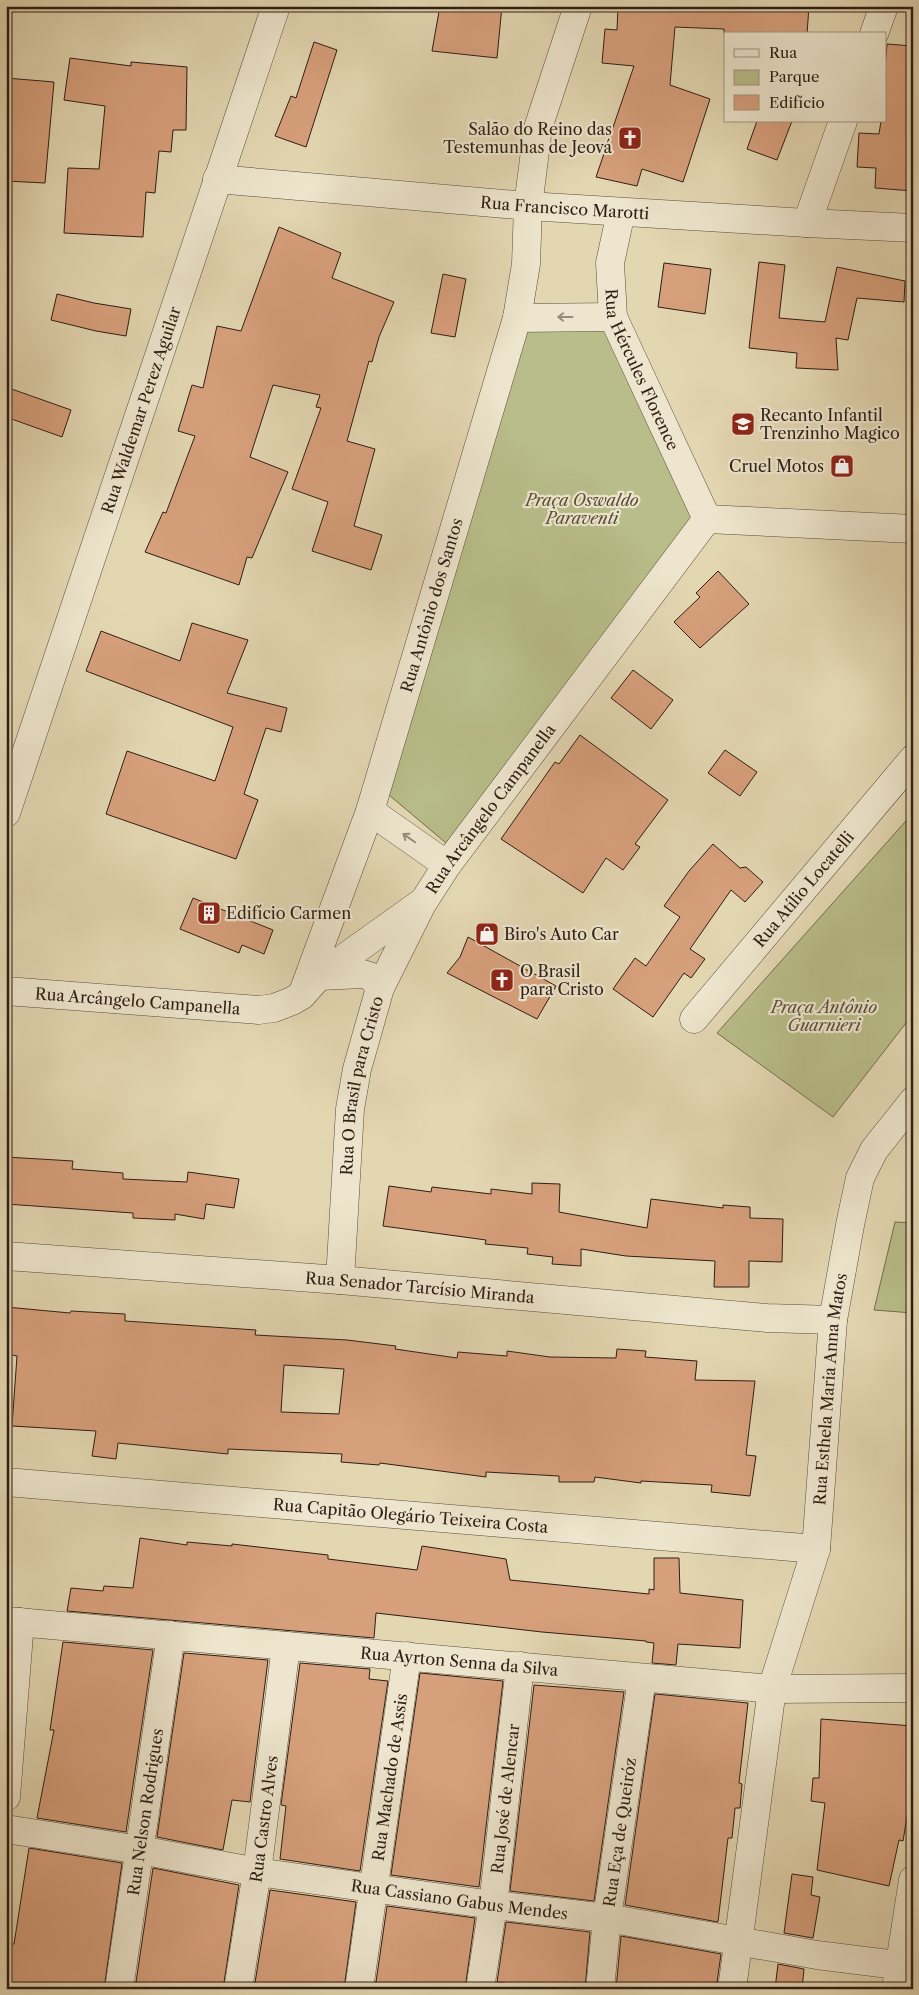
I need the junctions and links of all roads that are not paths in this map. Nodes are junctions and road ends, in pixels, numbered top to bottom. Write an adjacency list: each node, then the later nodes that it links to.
1 (276, 6): 6 (street, Rua Waldemar Perez Aguilar)
2 (578, 6): 7 (street, Rua Antônio dos Santos)
3 (884, 6): 4 (street)
4 (875, 32)
5 (843, 122): 9 (street)
6 (217, 179): 7 (street, Rua Francisco Marotti); 17 (street, Rua Waldemar Perez Aguilar)
7 (528, 206): 8 (street, Rua Francisco Marotti); 12 (street, Rua Antônio dos Santos)
8 (621, 212): 9 (street, Rua Francisco Marotti); 11 (street, Rua Hércules Florence)
9 (806, 223): 10 (street, Rua Francisco Marotti)
10 (913, 228)
11 (613, 317): 12 (street, one-way to 12); 13 (street, Rua Hércules Florence)
12 (517, 318): 16 (street, Rua Antônio dos Santos)
13 (707, 519): 14 (street); 18 (street, Rua Arcângelo Campanella)
14 (913, 529)
15 (913, 758): 23 (street, Rua Atílio Locatelli)
16 (370, 811): 18 (street, one-way to 16); 20 (street, Rua Antônio dos Santos)
17 (6, 813)
18 (447, 865): 19 (street, Rua Arcângelo Campanella)
19 (424, 901): 20 (street, Rua Arcângelo Campanella); 21 (street, Rua O Brasil para Cristo)
20 (310, 985): 21 (street); 22 (street, Rua Arcângelo Campanella)
21 (380, 988): 26 (street, Rua O Brasil para Cristo)
22 (6, 991)
23 (694, 1019)
24 (913, 1101): 27 (street, Rua Esthela Maria Anna Matos)
25 (6, 1256): 26 (street, Rua Senador Tarcísio Miranda)
26 (340, 1280): 27 (street, Rua Senador Tarcísio Miranda)
27 (833, 1320): 29 (street, Rua Esthela Maria Anna Matos)
28 (6, 1482): 29 (street, Rua Capitão Olegário Teixeira Costa)
29 (816, 1549): 36 (street, Rua Esthela Maria Anna Matos)
30 (13, 1622): 31 (street, Rua Ayrton Senna da Silva); 38 (street)
31 (171, 1635): 32 (street, Rua Ayrton Senna da Silva); 40 (street, Rua Nelson Rodrigues)
32 (286, 1646): 33 (street, Rua Ayrton Senna da Silva); 41 (street, Rua Castro Alves)
33 (407, 1656): 34 (street, Rua Ayrton Senna da Silva); 43 (street, Rua Machado de Assis)
34 (520, 1666): 35 (street, Rua Ayrton Senna da Silva); 44 (street, Rua José de Alencar)
35 (642, 1678): 36 (street, Rua Ayrton Senna da Silva); 45 (street, Rua Eça de Queiróz)
36 (772, 1688): 37 (street, Rua Ayrton Senna da Silva); 46 (street, Rua Esthela Maria Anna Matos)
37 (913, 1688)
38 (6, 1796)
39 (6, 1829): 40 (street, Rua Cassiano Gabus Mendes)
40 (140, 1850): 41 (street, Rua Cassiano Gabus Mendes); 48 (street, Rua Nelson Rodrigues)
41 (257, 1872): 43 (street, Rua Cassiano Gabus Mendes); 49 (street, Rua Castro Alves)
42 (913, 1880): 47 (street)
43 (374, 1887): 44 (street, Rua Cassiano Gabus Mendes); 50 (street, Rua Machado de Assis)
44 (493, 1905): 45 (street, Rua Cassiano Gabus Mendes); 51 (street, Rua José de Alencar)
45 (607, 1918): 46 (street, Rua Cassiano Gabus Mendes); 52 (street, Rua Eça de Queiróz)
46 (737, 1940): 47 (street, Rua Cassiano Gabus Mendes); 53 (street, Rua Esthela Maria Anna Matos)
47 (903, 1973)
48 (119, 1989)
49 (238, 1989)
50 (359, 1989)
51 (480, 1989)
52 (600, 1989)
53 (732, 1989)

